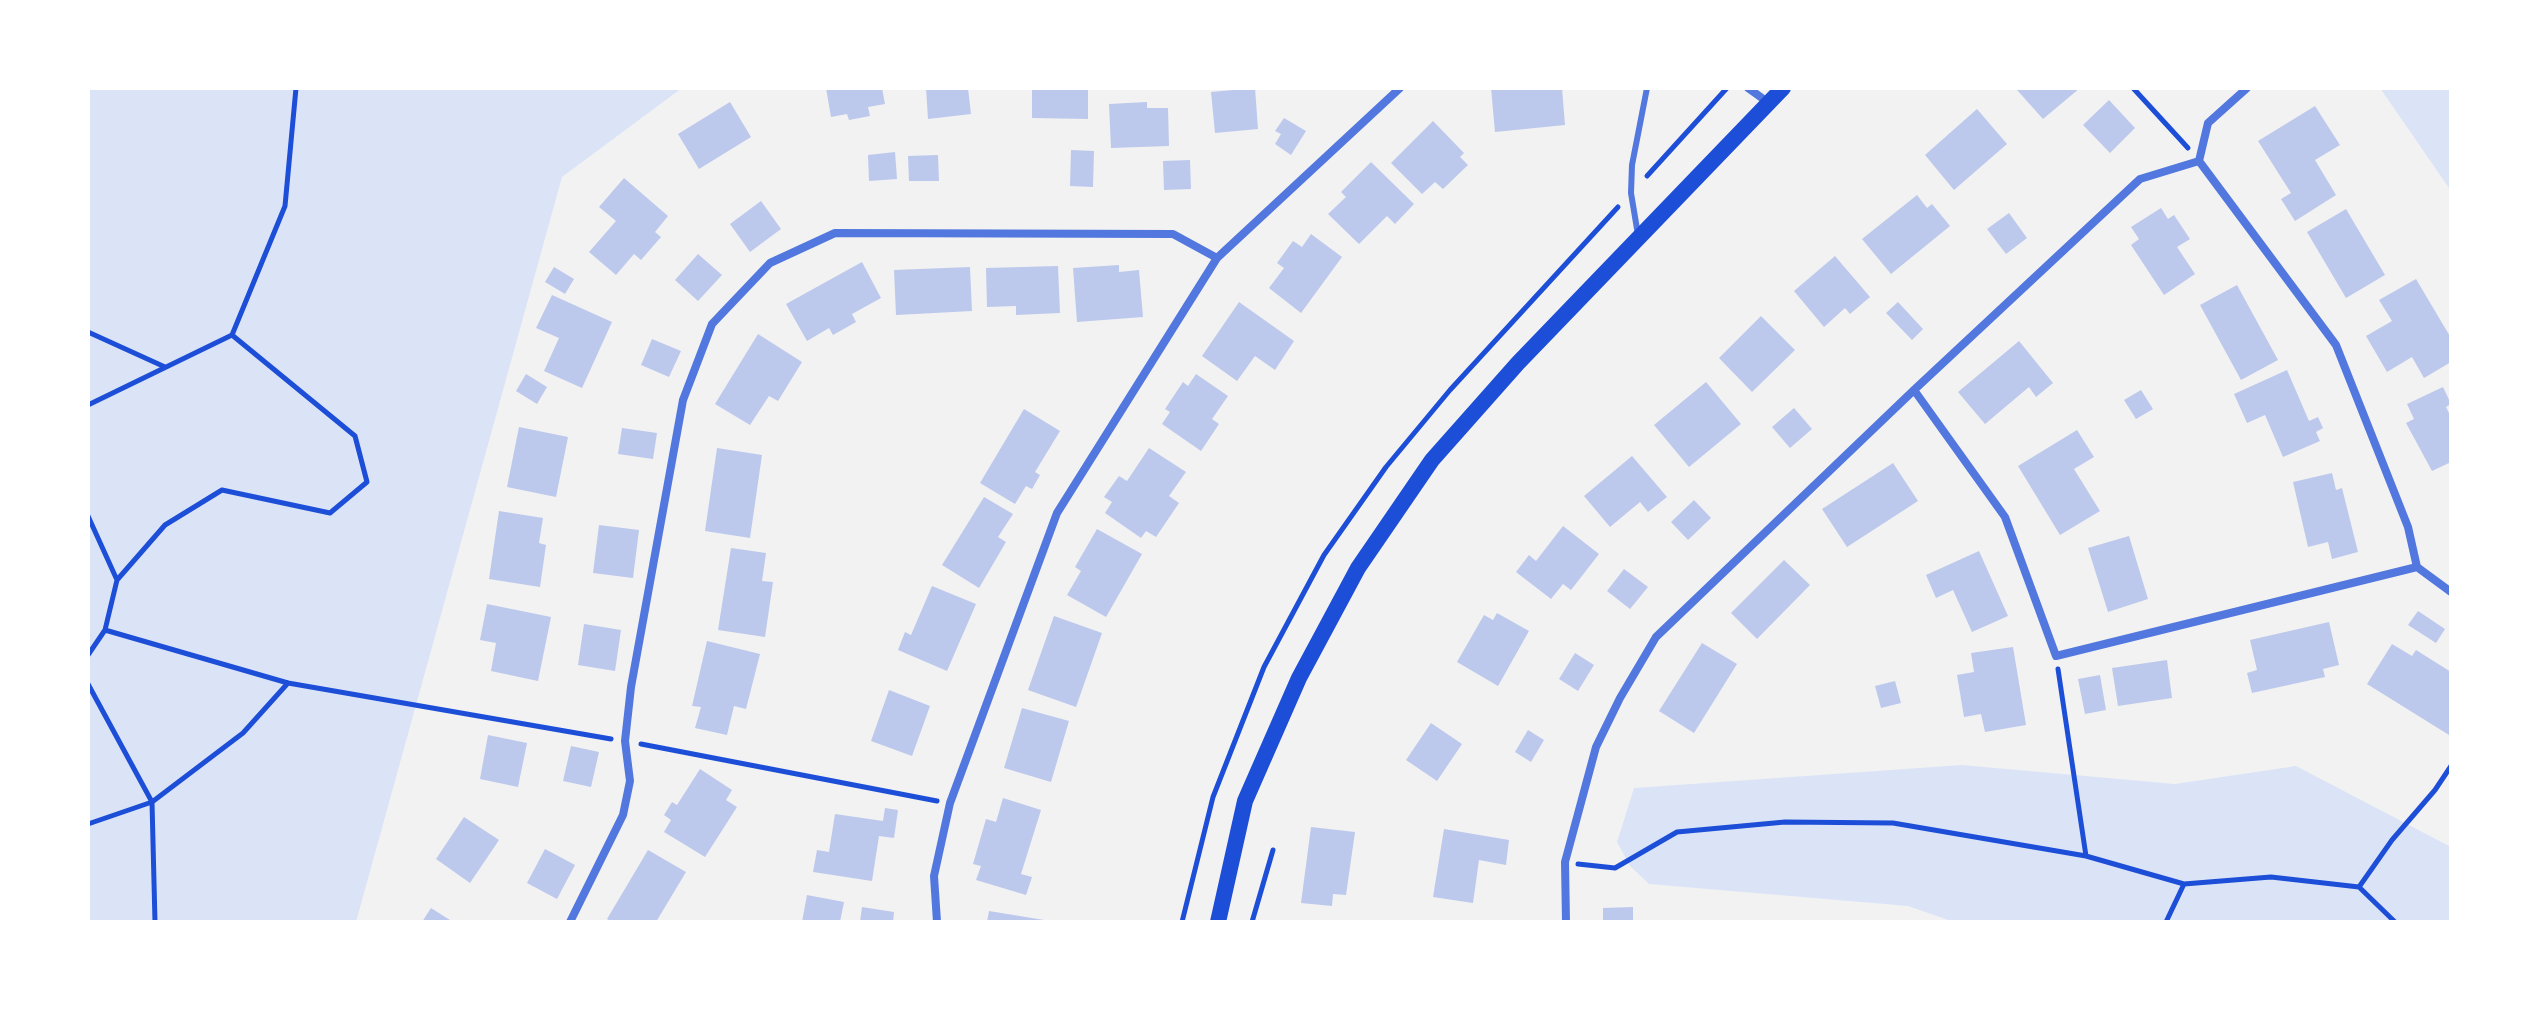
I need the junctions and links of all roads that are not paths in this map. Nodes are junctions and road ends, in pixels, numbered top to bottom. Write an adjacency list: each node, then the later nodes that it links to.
1 (1400, 88): 9 (street)
2 (1647, 88): 8 (lane)
3 (1748, 88): 6 (street)
4 (1783, 88): 6 (main road)
5 (2247, 88): 7 (street)
6 (1769, 103): 8 (main road)
7 (2199, 161): 10 (street); 11 (street)
8 (1638, 238): 15 (main road)
9 (1217, 258): 13 (street); 14 (street)
10 (1914, 390): 11 (street); 16 (street)
11 (2417, 567): 12 (street)
12 (2451, 592)
13 (570, 922)
14 (937, 922)
15 (1218, 922)
16 (1566, 922)

